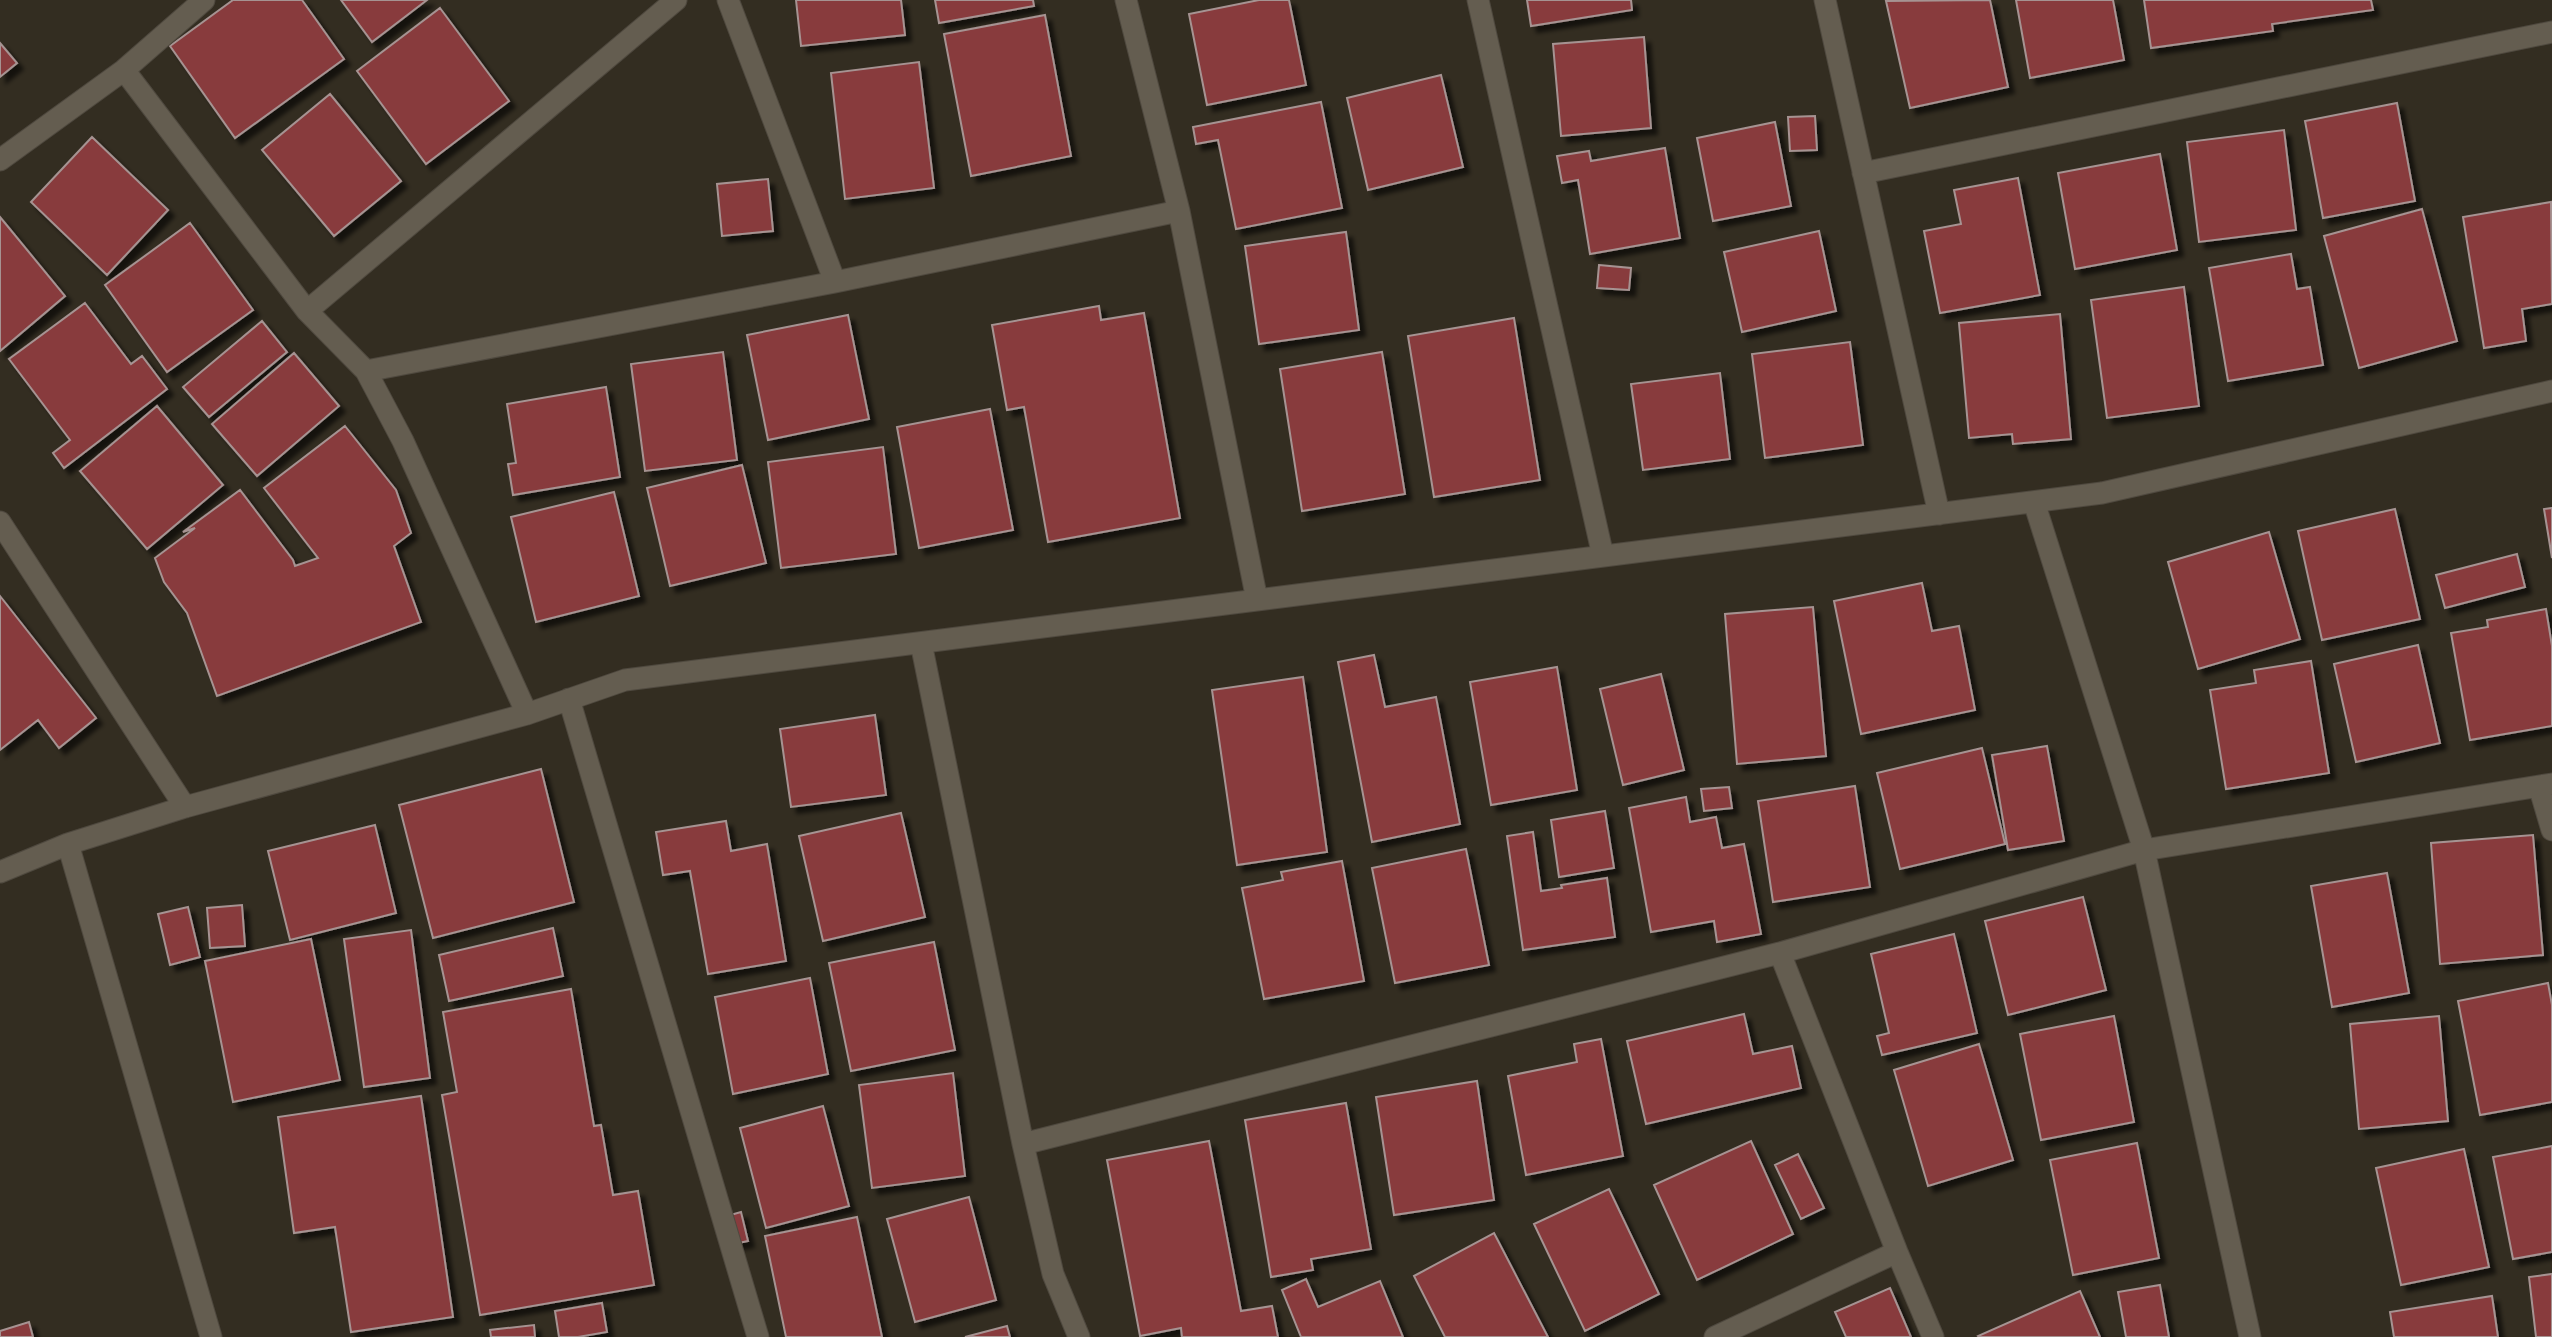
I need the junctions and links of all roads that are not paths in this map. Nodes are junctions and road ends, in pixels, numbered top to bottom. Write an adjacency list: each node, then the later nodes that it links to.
1 (204, 0): 8 (street)
2 (676, 0): 13 (street)
3 (727, 0): 12 (street)
4 (1126, 0): 11 (street)
5 (1478, 0): 19 (street)
6 (1825, 0): 10 (street)
7 (2552, 32): 10 (street)
8 (124, 70): 9 (street); 13 (street)
9 (0, 160)
10 (1863, 173): 17 (street)
11 (1179, 211): 12 (street); 20 (street)
12 (835, 282): 14 (street)
13 (307, 311): 14 (street)
14 (366, 371): 23 (street)
15 (2552, 391): 16 (street)
16 (2034, 502): 17 (street); 28 (street)
17 (1940, 514): 19 (street)
18 (0, 522): 25 (street)
19 (1603, 556): 20 (street)
20 (1257, 600): 21 (street)
21 (921, 643): 22 (street); 31 (street)
22 (569, 699): 23 (street); 34 (street)
23 (527, 714): 25 (street)
24 (2546, 785): 26 (street); 28 (street)
25 (184, 807): 27 (street)
26 (2552, 830)
27 (68, 844): 29 (street); 33 (street)
28 (2144, 850): 30 (street); 38 (street)
29 (0, 872)
30 (1780, 953): 31 (street); 32 (street)
31 (1023, 1144): 35 (street)
32 (1897, 1252): 36 (street); 37 (street)
33 (211, 1337)
34 (758, 1337)
35 (1079, 1337)
36 (1715, 1337)
37 (1933, 1337)
38 (2250, 1337)

